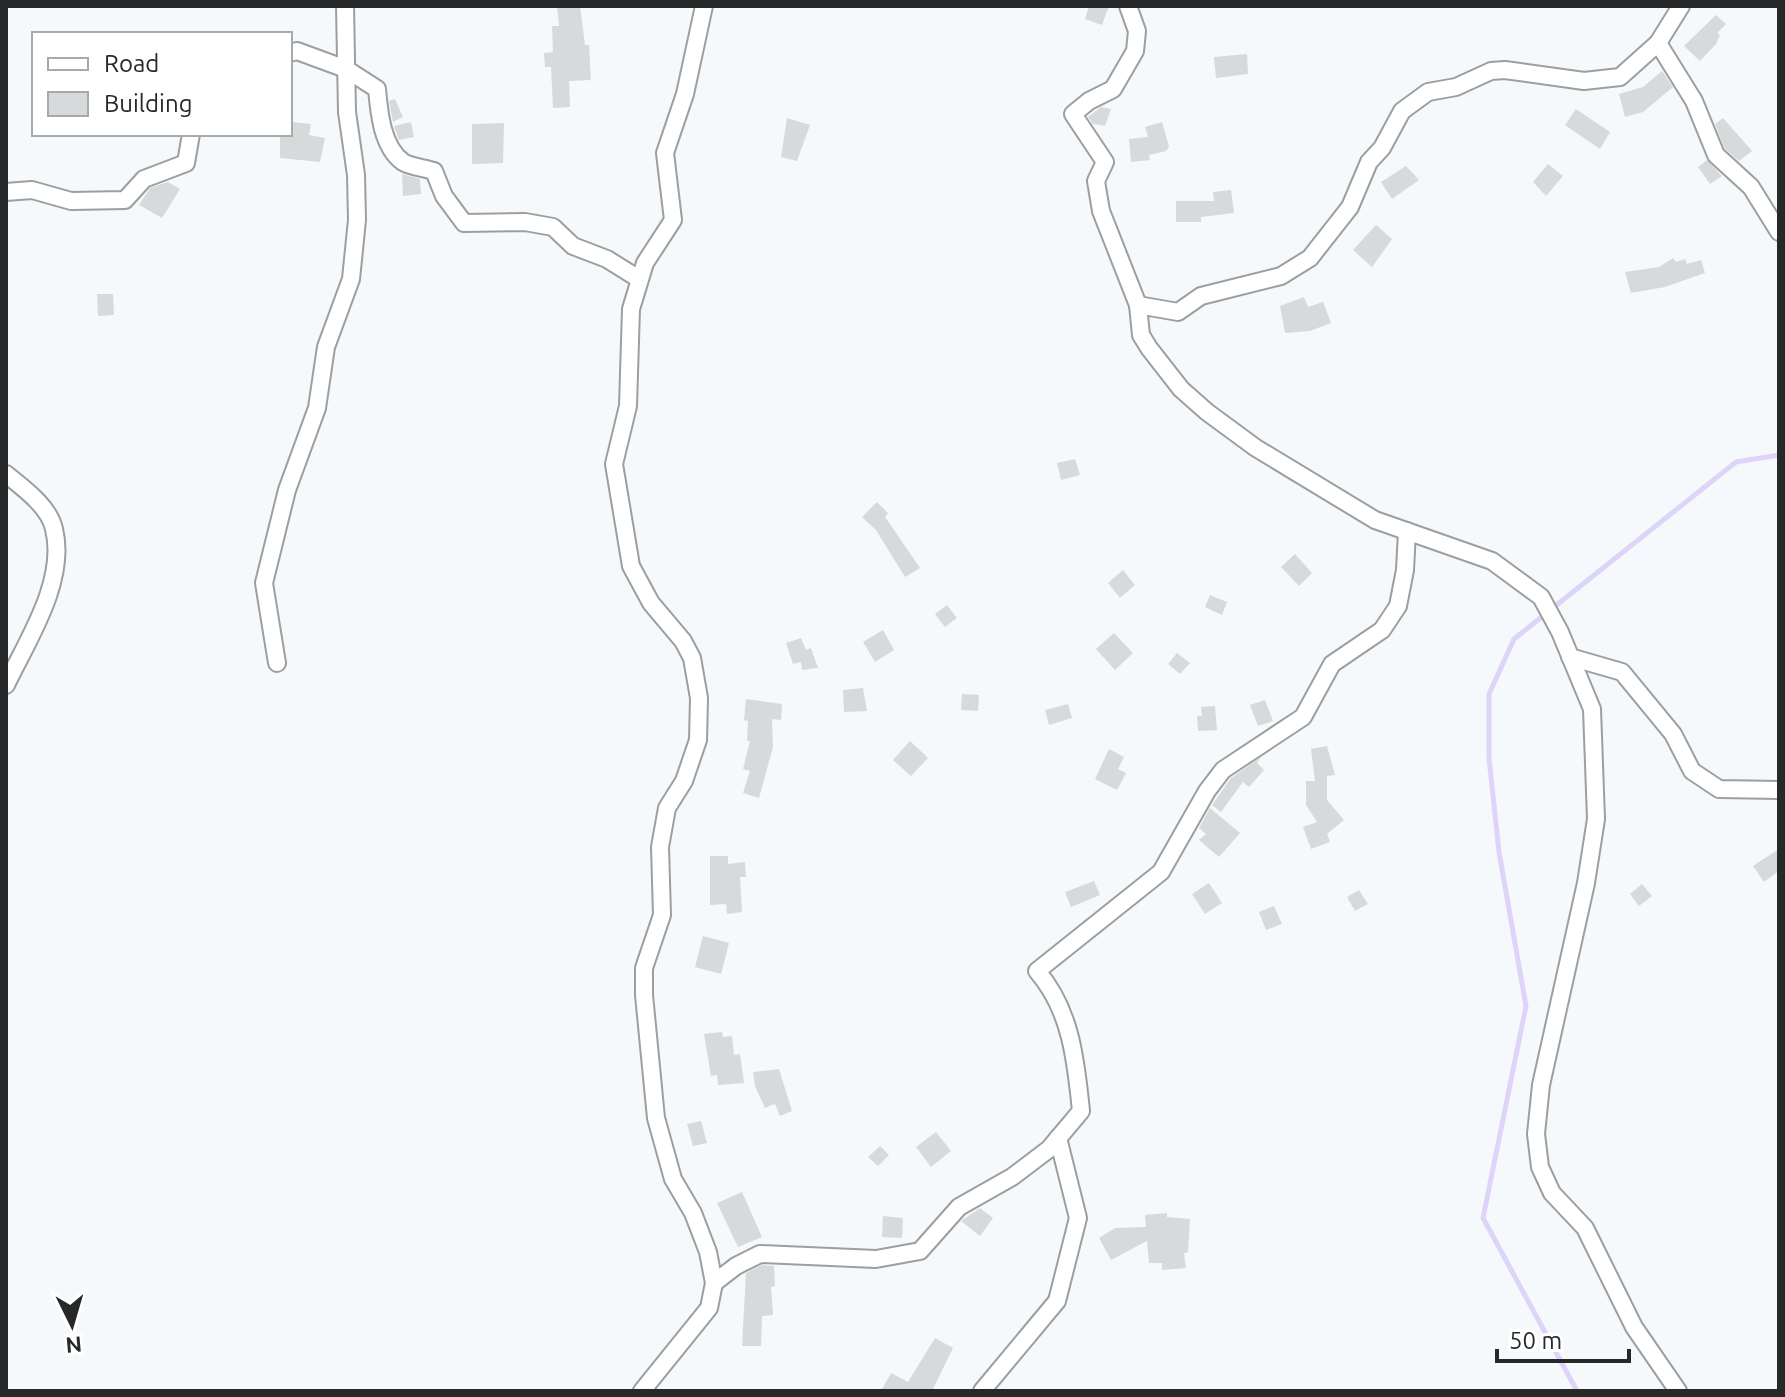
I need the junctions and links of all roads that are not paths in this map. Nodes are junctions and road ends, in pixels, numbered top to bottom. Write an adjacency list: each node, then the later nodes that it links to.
1 (345, 6): 7 (street)
2 (704, 6): 11 (street)
3 (1128, 6): 12 (street)
4 (1681, 6): 5 (street)
5 (1658, 43): 10 (street); 12 (street)
6 (292, 52): 7 (street)
7 (346, 69): 11 (street); 16 (street)
8 (191, 136): 9 (street)
9 (6, 192)
10 (1779, 232)
11 (639, 279): 20 (street)
12 (1138, 305): 14 (street)
13 (6, 474): 17 (street)
14 (1407, 531): 15 (street); 19 (street)
15 (1570, 657): 18 (street); 23 (street)
16 (277, 663)
17 (6, 685)
18 (1779, 790)
19 (1058, 1138): 20 (street); 22 (street)
20 (714, 1283): 21 (street)
21 (642, 1391)
22 (982, 1391)
23 (1678, 1391)

